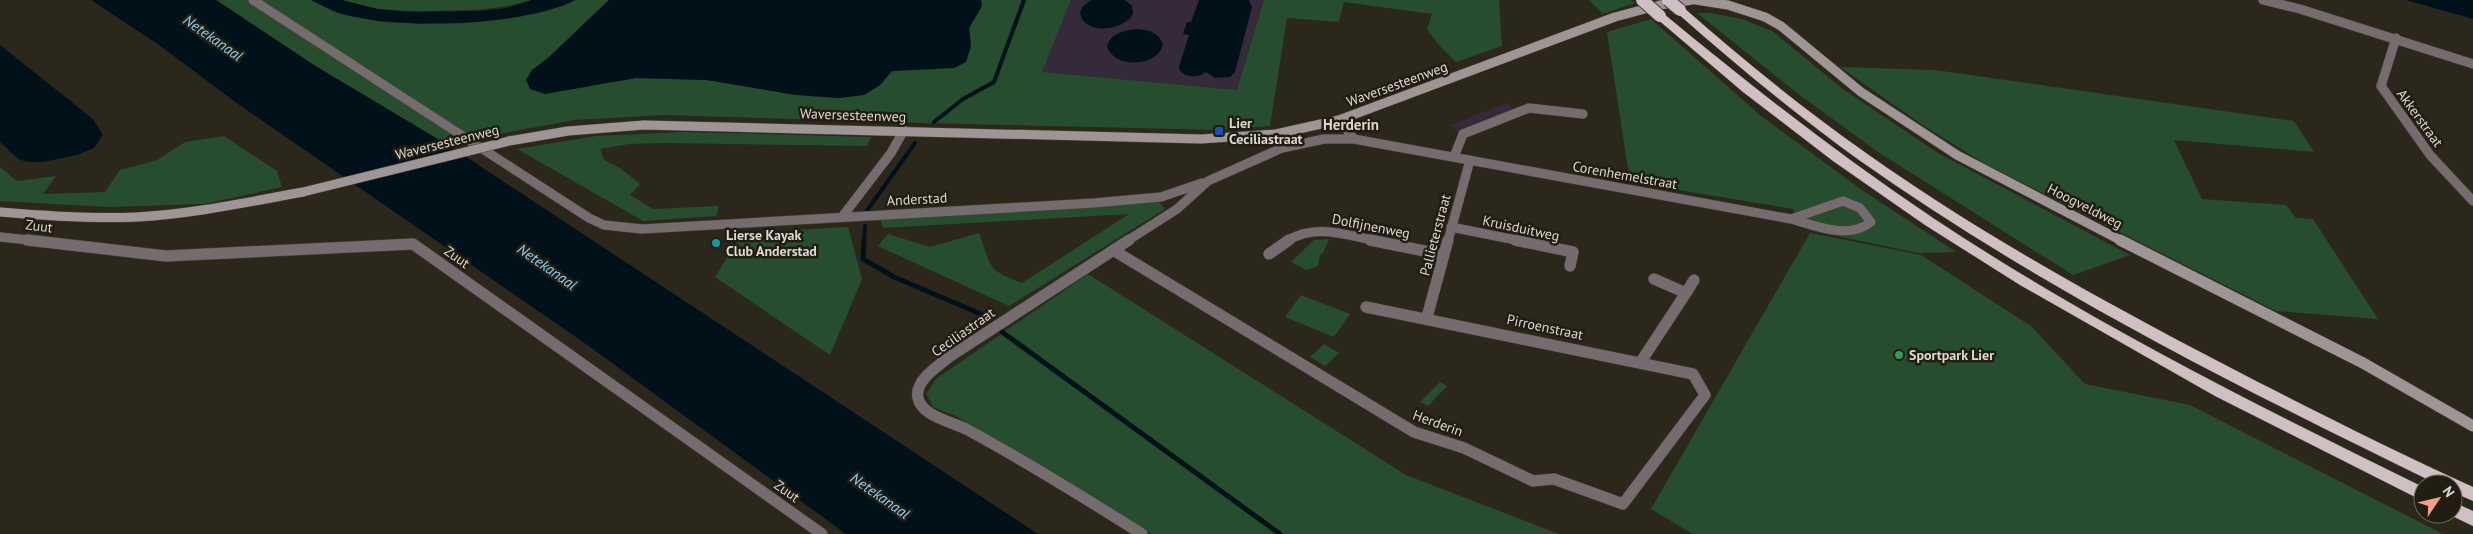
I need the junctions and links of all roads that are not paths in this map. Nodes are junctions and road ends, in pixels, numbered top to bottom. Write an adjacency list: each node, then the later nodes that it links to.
1 (253, 0): 19 (street, Anderstad)
2 (1642, 0): 36 (highway, bridge)
3 (1668, 0): 35 (highway, bridge)
4 (1694, 0): 6 (main road, Hoogveldweg); 10 (main road, Waversesteenweg)
5 (2263, 0): 7 (street)
6 (1738, 4): 34 (main road, Hoogveldweg)
7 (2396, 38): 8 (street); 17 (street, Akkerstraat)
8 (2473, 64)
9 (1583, 114): 13 (street)
10 (1339, 120): 11 (main road, Waversesteenweg); 12 (street)
11 (904, 130): 18 (main road, Waversesteenweg, bridge); 19 (street)
12 (1354, 139): 13 (street, Corenhemelstraat); 14 (street, Corenhemelstraat)
13 (1454, 157): 15 (street, Corenhemelstraat)
14 (1260, 158): 16 (street, Ceciliastraat)
15 (1470, 160): 20 (street, Corenhemelstraat); 21 (street, Pallieterstraat)
16 (1208, 181): 19 (street, Anderstad); 23 (street, Ceciliastraat)
17 (2472, 199)
18 (0, 212)
19 (842, 217)
20 (1791, 219): 20 (street, Corenhemelstraat)
21 (1451, 228): 25 (street, Pallieterstraat); 26 (street, Kruisduitweg)
22 (0, 237): 37 (street, Zuut)
23 (1113, 250): 33 (street, Herderin); 38 (street, Ceciliastraat)
24 (1269, 254): 25 (street, Dolfijnenweg)
25 (1444, 255): 31 (street, Pallieterstraat)
26 (1570, 266)
27 (1654, 279): 29 (street)
28 (1694, 280): 29 (street)
29 (1686, 293): 32 (street)
30 (1366, 306): 31 (street, Pirroenstraat)
31 (1426, 318): 32 (street, Pirroenstraat)
32 (1640, 363): 33 (street, Pirroenstraat)
33 (1705, 395)
34 (2473, 426)
35 (2432, 474)
36 (2413, 489)
37 (822, 534)
38 (1142, 534)

